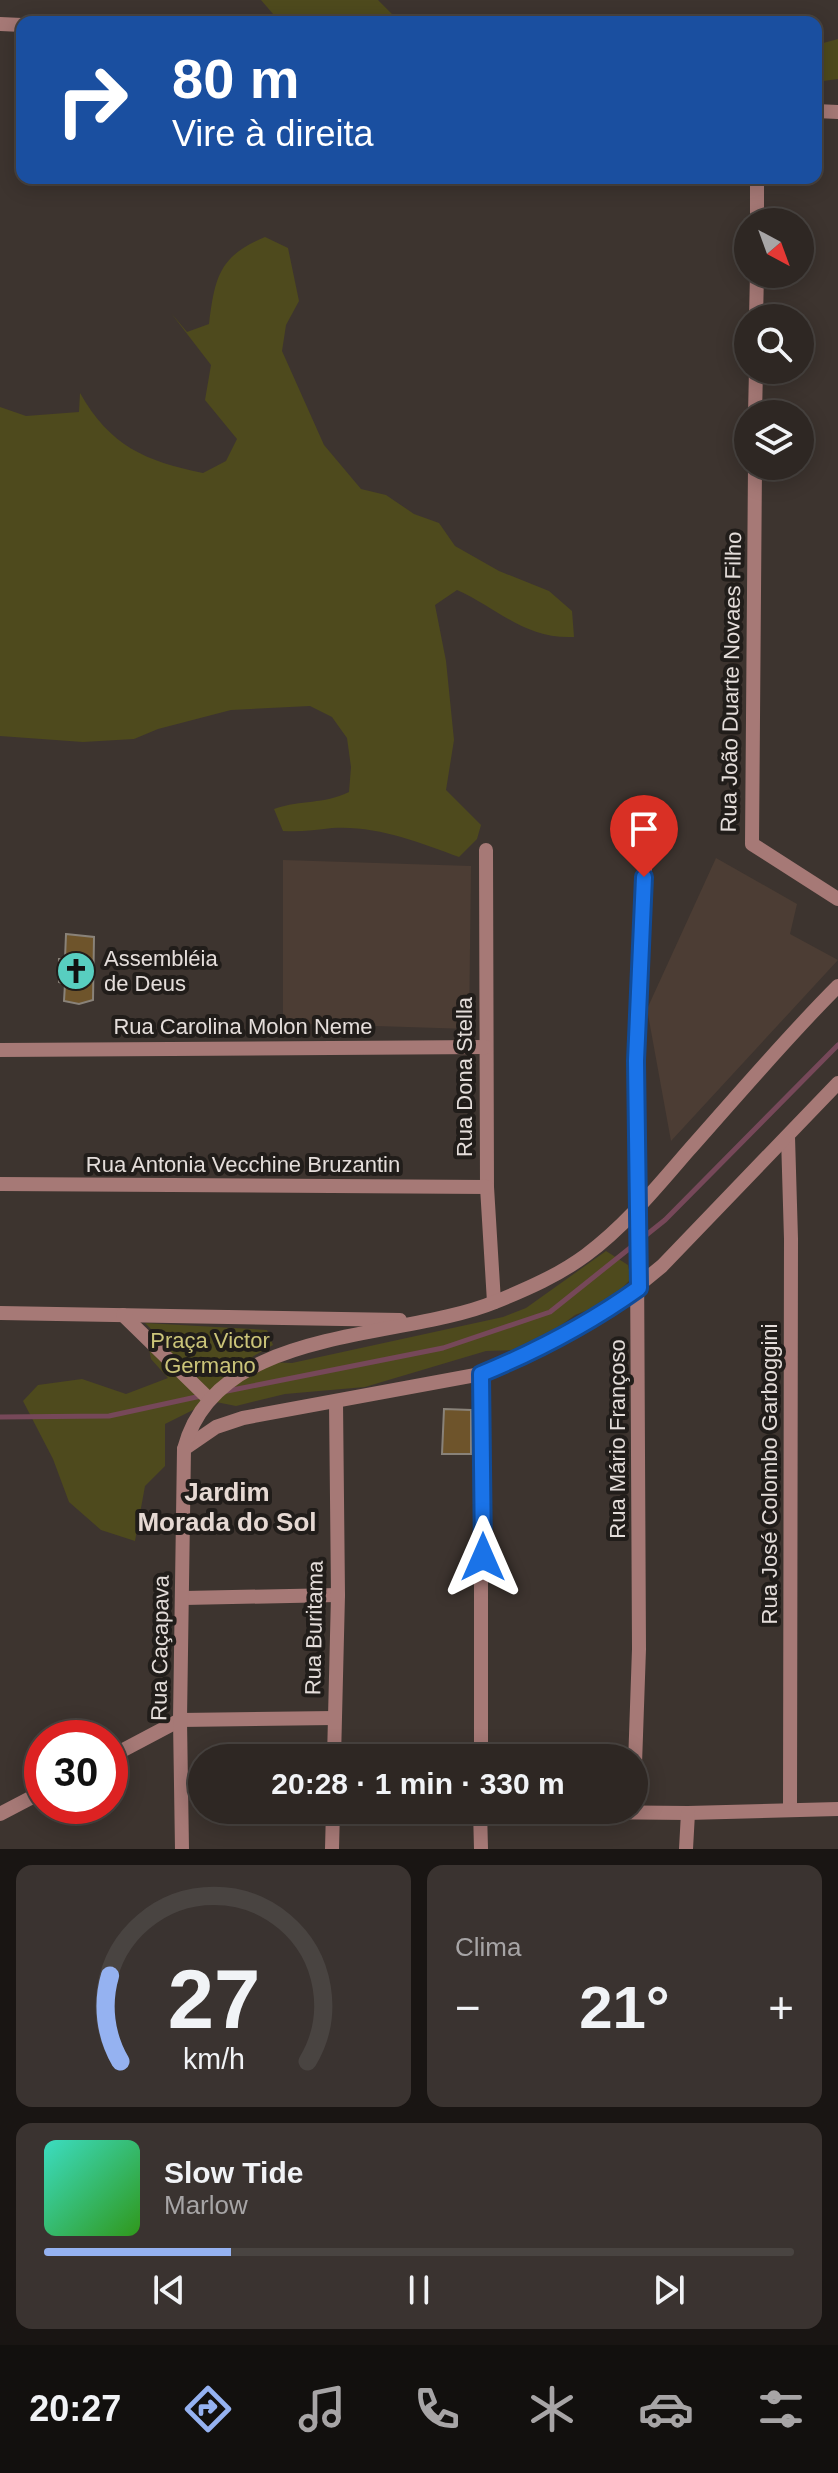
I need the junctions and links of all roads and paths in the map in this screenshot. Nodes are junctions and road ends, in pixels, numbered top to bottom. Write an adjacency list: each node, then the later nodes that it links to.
1 (757, 184): 2 (street)
2 (757, 208)
3 (755, 480): 6 (street, Rua João Duarte Novaes Filho)
4 (646, 846): 14 (street, Rua Mário Françoso)
5 (486, 850): 8 (street, Rua Dona Stella)
6 (838, 899)
7 (838, 986): 14 (street)
8 (486, 1047): 9 (street, Rua Carolina Molon Neme); 13 (street, Rua Dona Stella)
9 (0, 1050)
10 (838, 1083): 11 (street)
11 (788, 1137): 15 (street); 34 (street, Rua José Colombo Garboggini)
12 (0, 1184): 13 (street, Rua Antonia Vecchine Bruzantin)
13 (487, 1187): 16 (street, Rua Dona Stella)
14 (635, 1211): 15 (street, Rua Mário Françoso); 16 (street)
15 (639, 1288): 20 (street); 30 (street, Rua Mário Françoso)
16 (494, 1302): 19 (street)
17 (0, 1313): 18 (street)
18 (123, 1315): 19 (street); 21 (street)
19 (447, 1319): 21 (street)
20 (481, 1374): 22 (street); 29 (street)
21 (209, 1399): 23 (street)
22 (336, 1402): 23 (street); 24 (street, Rua Buritama)
23 (184, 1449): 25 (street, Rua Caçapava)
24 (338, 1595): 25 (street); 26 (street, Rua Buritama)
25 (184, 1598): 27 (street, Rua Caçapava)
26 (334, 1718): 27 (street); 28 (street, Rua Buritama)
27 (180, 1720): 31 (street); 40 (street, Rua Caçapava)
28 (334, 1744)
29 (481, 1744)
30 (636, 1744)
31 (128, 1747)
32 (24, 1801): 37 (street)
33 (838, 1809): 34 (street)
34 (790, 1810): 36 (street)
35 (648, 1811): 36 (street)
36 (688, 1813): 43 (street)
37 (0, 1814)
38 (333, 1824): 41 (street)
39 (480, 1824): 42 (street)
40 (182, 1849)
41 (332, 1849)
42 (481, 1849)
43 (686, 1849)

